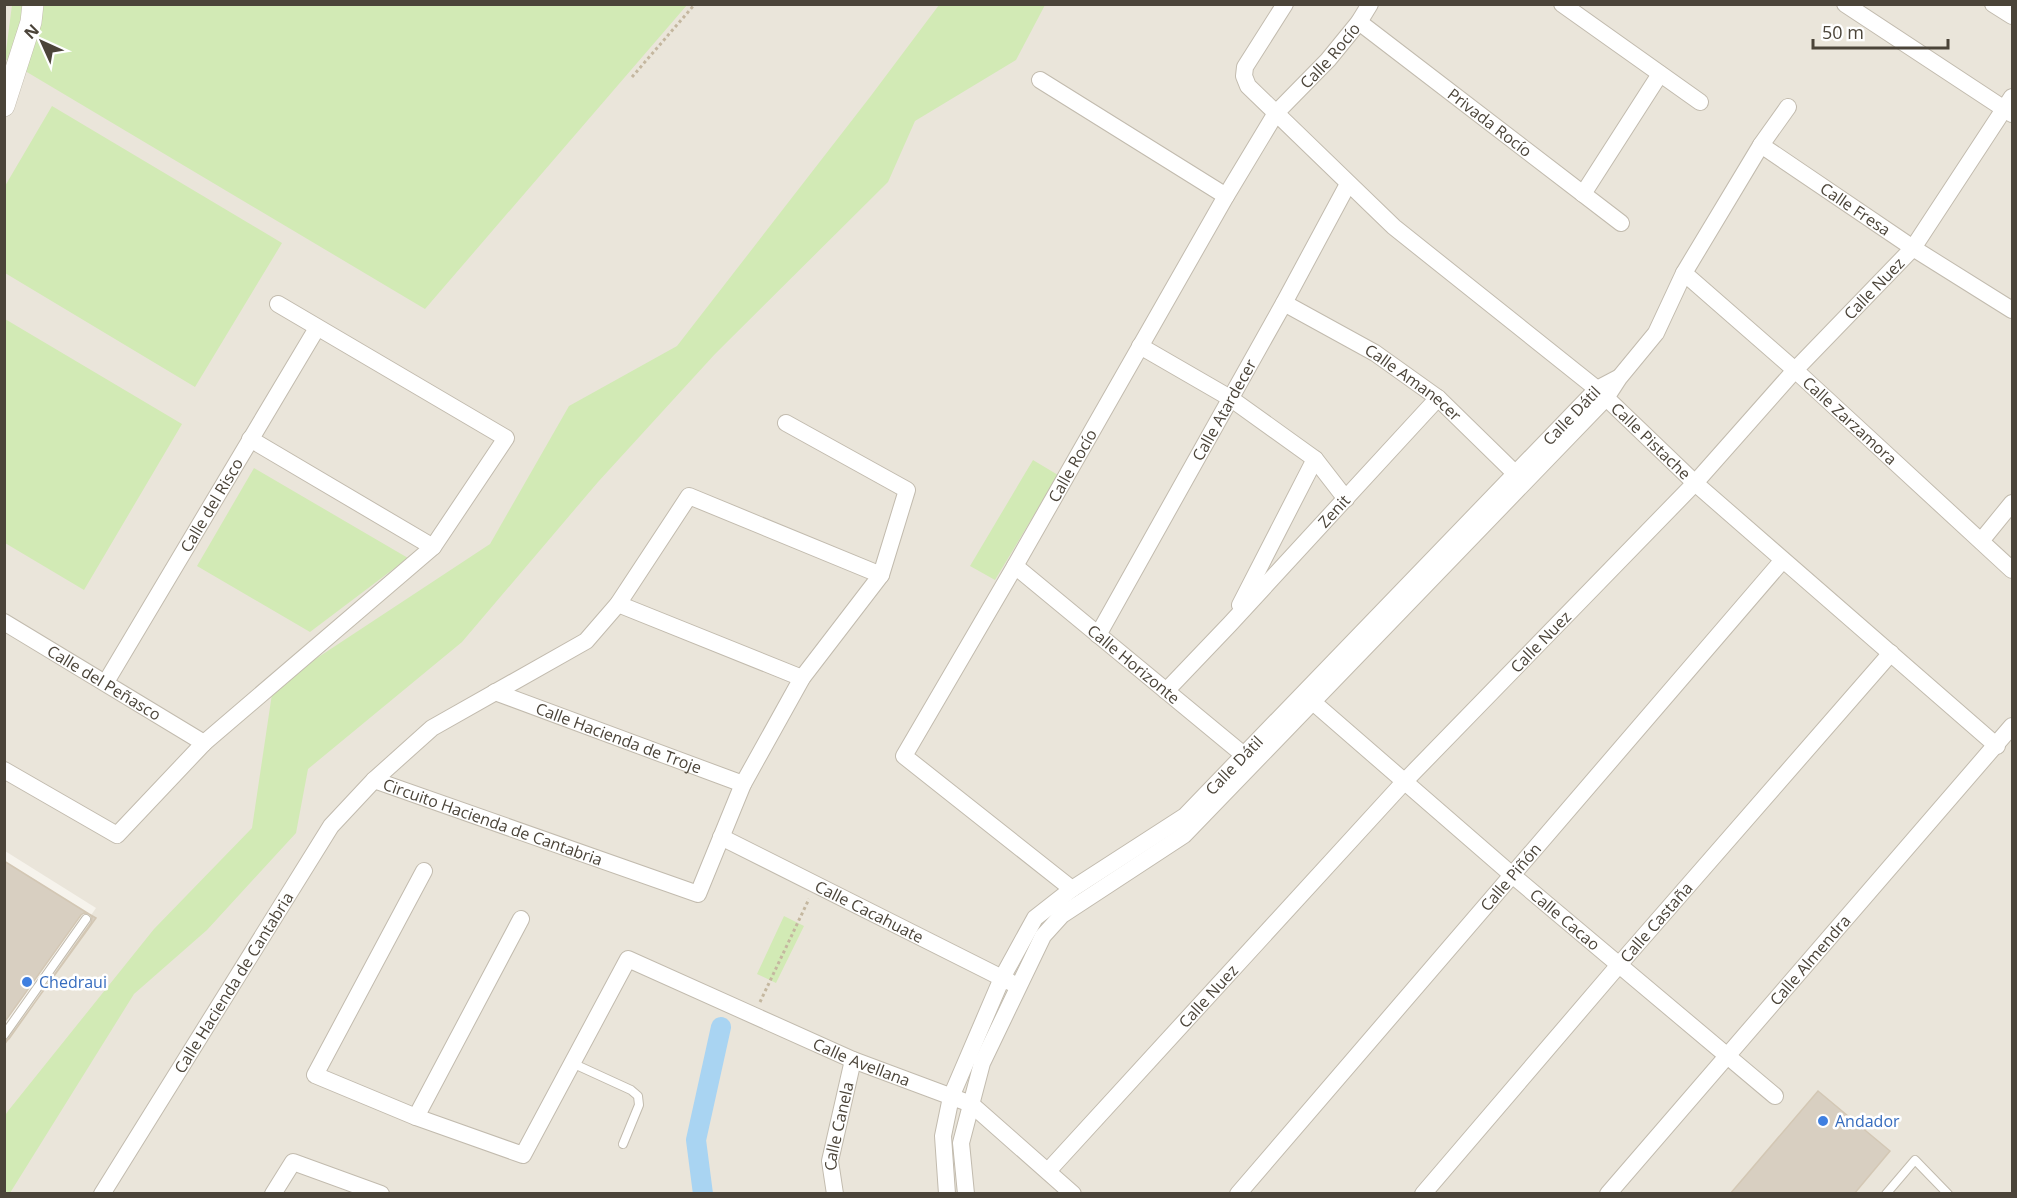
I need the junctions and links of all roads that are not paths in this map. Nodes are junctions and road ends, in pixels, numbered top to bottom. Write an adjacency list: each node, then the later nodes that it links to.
1 (33, 4): 12 (street)
2 (1285, 4): 15 (street, Calle Pistache)
3 (1370, 4): 8 (street, Calle Rocío)
4 (1562, 4): 9 (street)
5 (1845, 4): 14 (street)
6 (1994, 4): 7 (street)
7 (2013, 16)
8 (1359, 22): 15 (street, Calle Rocío); 18 (street, Privada Rocío)
9 (1660, 74): 11 (street); 18 (street)
10 (1040, 80): 19 (street)
11 (1700, 102)
12 (4, 106)
13 (1788, 107): 16 (street, Calle Dátil)
14 (2010, 107): 21 (street, Calle Nuez)
15 (1276, 113): 17 (street, Calle Pistache); 19 (street, Calle Rocío)
16 (1761, 145): 21 (street, Calle Fresa); 22 (street, Calle Dátil)
17 (1348, 184): 23 (street, Calle Atardecer); 29 (street, Calle Pistache)
18 (1583, 194): 20 (street, Privada Rocío)
19 (1226, 196): 27 (street, Calle Rocío)
20 (1621, 223)
21 (1912, 248): 25 (street, Calle Fresa); 28 (street, Calle Nuez)
22 (1684, 273): 28 (street, Calle Zarzamora); 29 (street, Calle Dátil)
23 (1284, 303): 30 (street, Calle Atardecer); 31 (street, Calle Amanecer)
24 (278, 304): 26 (street)
25 (2012, 309)
26 (317, 328): 33 (street, Calle del Risco); 40 (street)
27 (1140, 346): 30 (street); 42 (street, Calle Rocío)
28 (1795, 370): 36 (street, Calle Nuez); 39 (street, Calle Zarzamora)
29 (1601, 393): 35 (street, Calle Dátil); 36 (street, Calle Pistache)
30 (1230, 398): 34 (street); 48 (street, Calle Atardecer)
31 (1438, 398): 35 (street, Calle Amanecer); 37 (street, Zenit)
32 (786, 423): 44 (street, Circuito Hacienda de Cantabria)
33 (250, 439): 40 (street); 51 (street, Calle del Risco)
34 (1315, 459): 37 (street); 47 (street, Zenit)
35 (1521, 478): 54 (street, Calle Dátil)
36 (1695, 483): 41 (street, Calle Pistache); 61 (street, Calle Nuez)
37 (1346, 499): 47 (street, Zenit)
38 (2013, 503): 39 (street)
39 (1981, 541): 43 (street, Calle Zarzamora)
40 (433, 547): 56 (street)
41 (1782, 561): 49 (street, Calle Pistache); 65 (street, Calle Piñón)
42 (1015, 566): 48 (street, Calle Horizonte); 66 (street, Calle Rocío)
43 (2013, 570)
44 (881, 575): 45 (street, Circuito Hacienda de Cantabria); 50 (street, Circuito Hacienda de Cantabria)
45 (618, 604): 50 (street); 53 (street, Circuito Hacienda de Cantabria)
46 (4, 622): 51 (street, Calle del Peñasco)
47 (1230, 624): 52 (street, Zenit)
48 (1098, 634): 52 (street, Calle Horizonte)
49 (1891, 653): 57 (street, Calle Pistache); 69 (street, Calle Castaña)
50 (802, 678): 62 (street, Circuito Hacienda de Cantabria)
51 (106, 682): 56 (street, Calle del Peñasco)
52 (1166, 691): 58 (street, Calle Horizonte)
53 (495, 692): 60 (street, Circuito Hacienda de Cantabria); 62 (street, Calle Hacienda de Troje)
54 (1308, 698): 58 (street, Calle Dátil); 61 (street, Calle Cacao)
55 (2013, 726): 57 (street, Calle Almendra)
56 (204, 743): 59 (street)
57 (1997, 746): 73 (street, Calle Almendra)
58 (1249, 759): 66 (street, Calle Dátil); 71 (street, Calle Dátil)
59 (4, 770)
60 (374, 780): 63 (street, Circuito Hacienda de Cantabria); 82 (street, Calle Hacienda de Cantabria)
61 (1405, 781): 65 (street, Calle Cacao); 81 (street, Calle Nuez)
62 (743, 784): 63 (street, Circuito Hacienda de Cantabria)
63 (721, 837): 70 (street, Calle Cacahuate)
64 (423, 871): 79 (street)
65 (1511, 874): 69 (street, Calle Cacao); 89 (street, Calle Piñón)
66 (1072, 889): 70 (street, Calle Dátil)
67 (86, 919): 72 (lane)
68 (521, 920): 79 (street)
69 (1618, 966): 73 (street, Calle Cacao); 90 (street, Calle Castaña)
70 (1002, 978): 71 (street, Calle Cacahuate); 77 (street, Calle Dátil)
71 (1019, 986): 78 (street, Calle Dátil)
72 (4, 1035)
73 (1726, 1056): 76 (street, Calle Cacao); 91 (street, Calle Almendra)
74 (853, 1060): 75 (street, Calle Avellana); 77 (street, Calle Avellana); 85 (street, Calle Canela)
75 (572, 1063): 79 (street); 80 (lane)
76 (1775, 1096)
77 (951, 1097): 78 (street, Calle Avellana); 86 (street, Calle Dátil)
78 (970, 1104): 81 (street, Calle Avellana); 87 (street, Calle Dátil)
79 (416, 1117)
80 (623, 1144)
81 (1047, 1171): 88 (street, Calle Avellana)
82 (102, 1194)
83 (273, 1194): 84 (street)
84 (381, 1194)
85 (835, 1194)
86 (947, 1194)
87 (966, 1194)
88 (1073, 1194)
89 (1238, 1194)
90 (1423, 1194)
91 (1608, 1194)
92 (1886, 1194): 93 (lane)
93 (1948, 1194)

